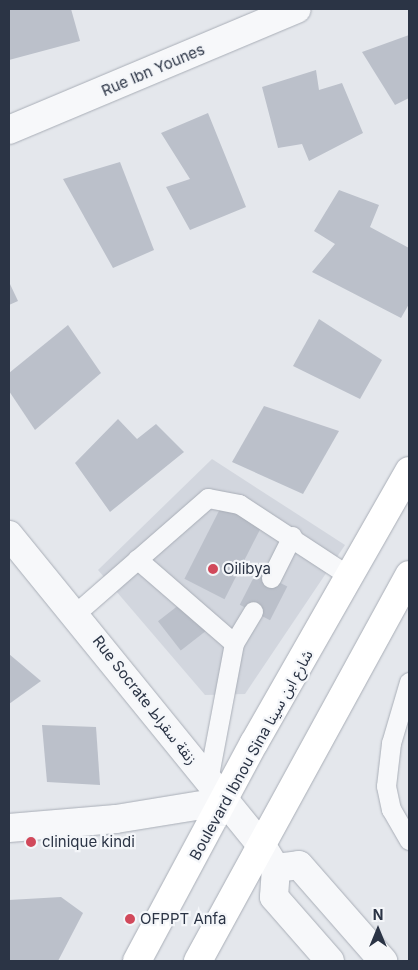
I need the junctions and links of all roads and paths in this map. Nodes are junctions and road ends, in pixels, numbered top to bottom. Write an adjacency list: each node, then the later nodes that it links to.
1 (297, 9): 2 (street, Rue Ibn Younes)
2 (9, 130)
3 (409, 472): 9 (main road, Boulevard Ibnou Sina شارع ابن سينا)
4 (9, 535): 11 (street, Rue Socrate زنقة سقراط)
5 (292, 536): 6 (lane); 8 (lane); 9 (lane)
6 (137, 559): 11 (lane); 12 (lane)
7 (409, 575): 18 (main road)
8 (271, 578)
9 (352, 578): 15 (main road, Boulevard Ibnou Sina شارع ابن سينا)
10 (254, 611): 12 (lane)
11 (76, 613): 14 (street, Rue Socrate زنقة سقراط)
12 (234, 643): 14 (lane)
13 (409, 682): 17 (lane)
14 (208, 780): 15 (street, Rue Socrate زنقة سقراط)
15 (226, 802): 16 (street); 18 (street, Rue Socrate زنقة سقراط); 19 (main road, Boulevard Ibnou Sina شارع ابن سينا)
16 (9, 828)
17 (409, 840)
18 (269, 857): 20 (main road); 21 (street); 22 (street)
19 (137, 961)
20 (198, 961)
21 (330, 961)
22 (383, 961)

